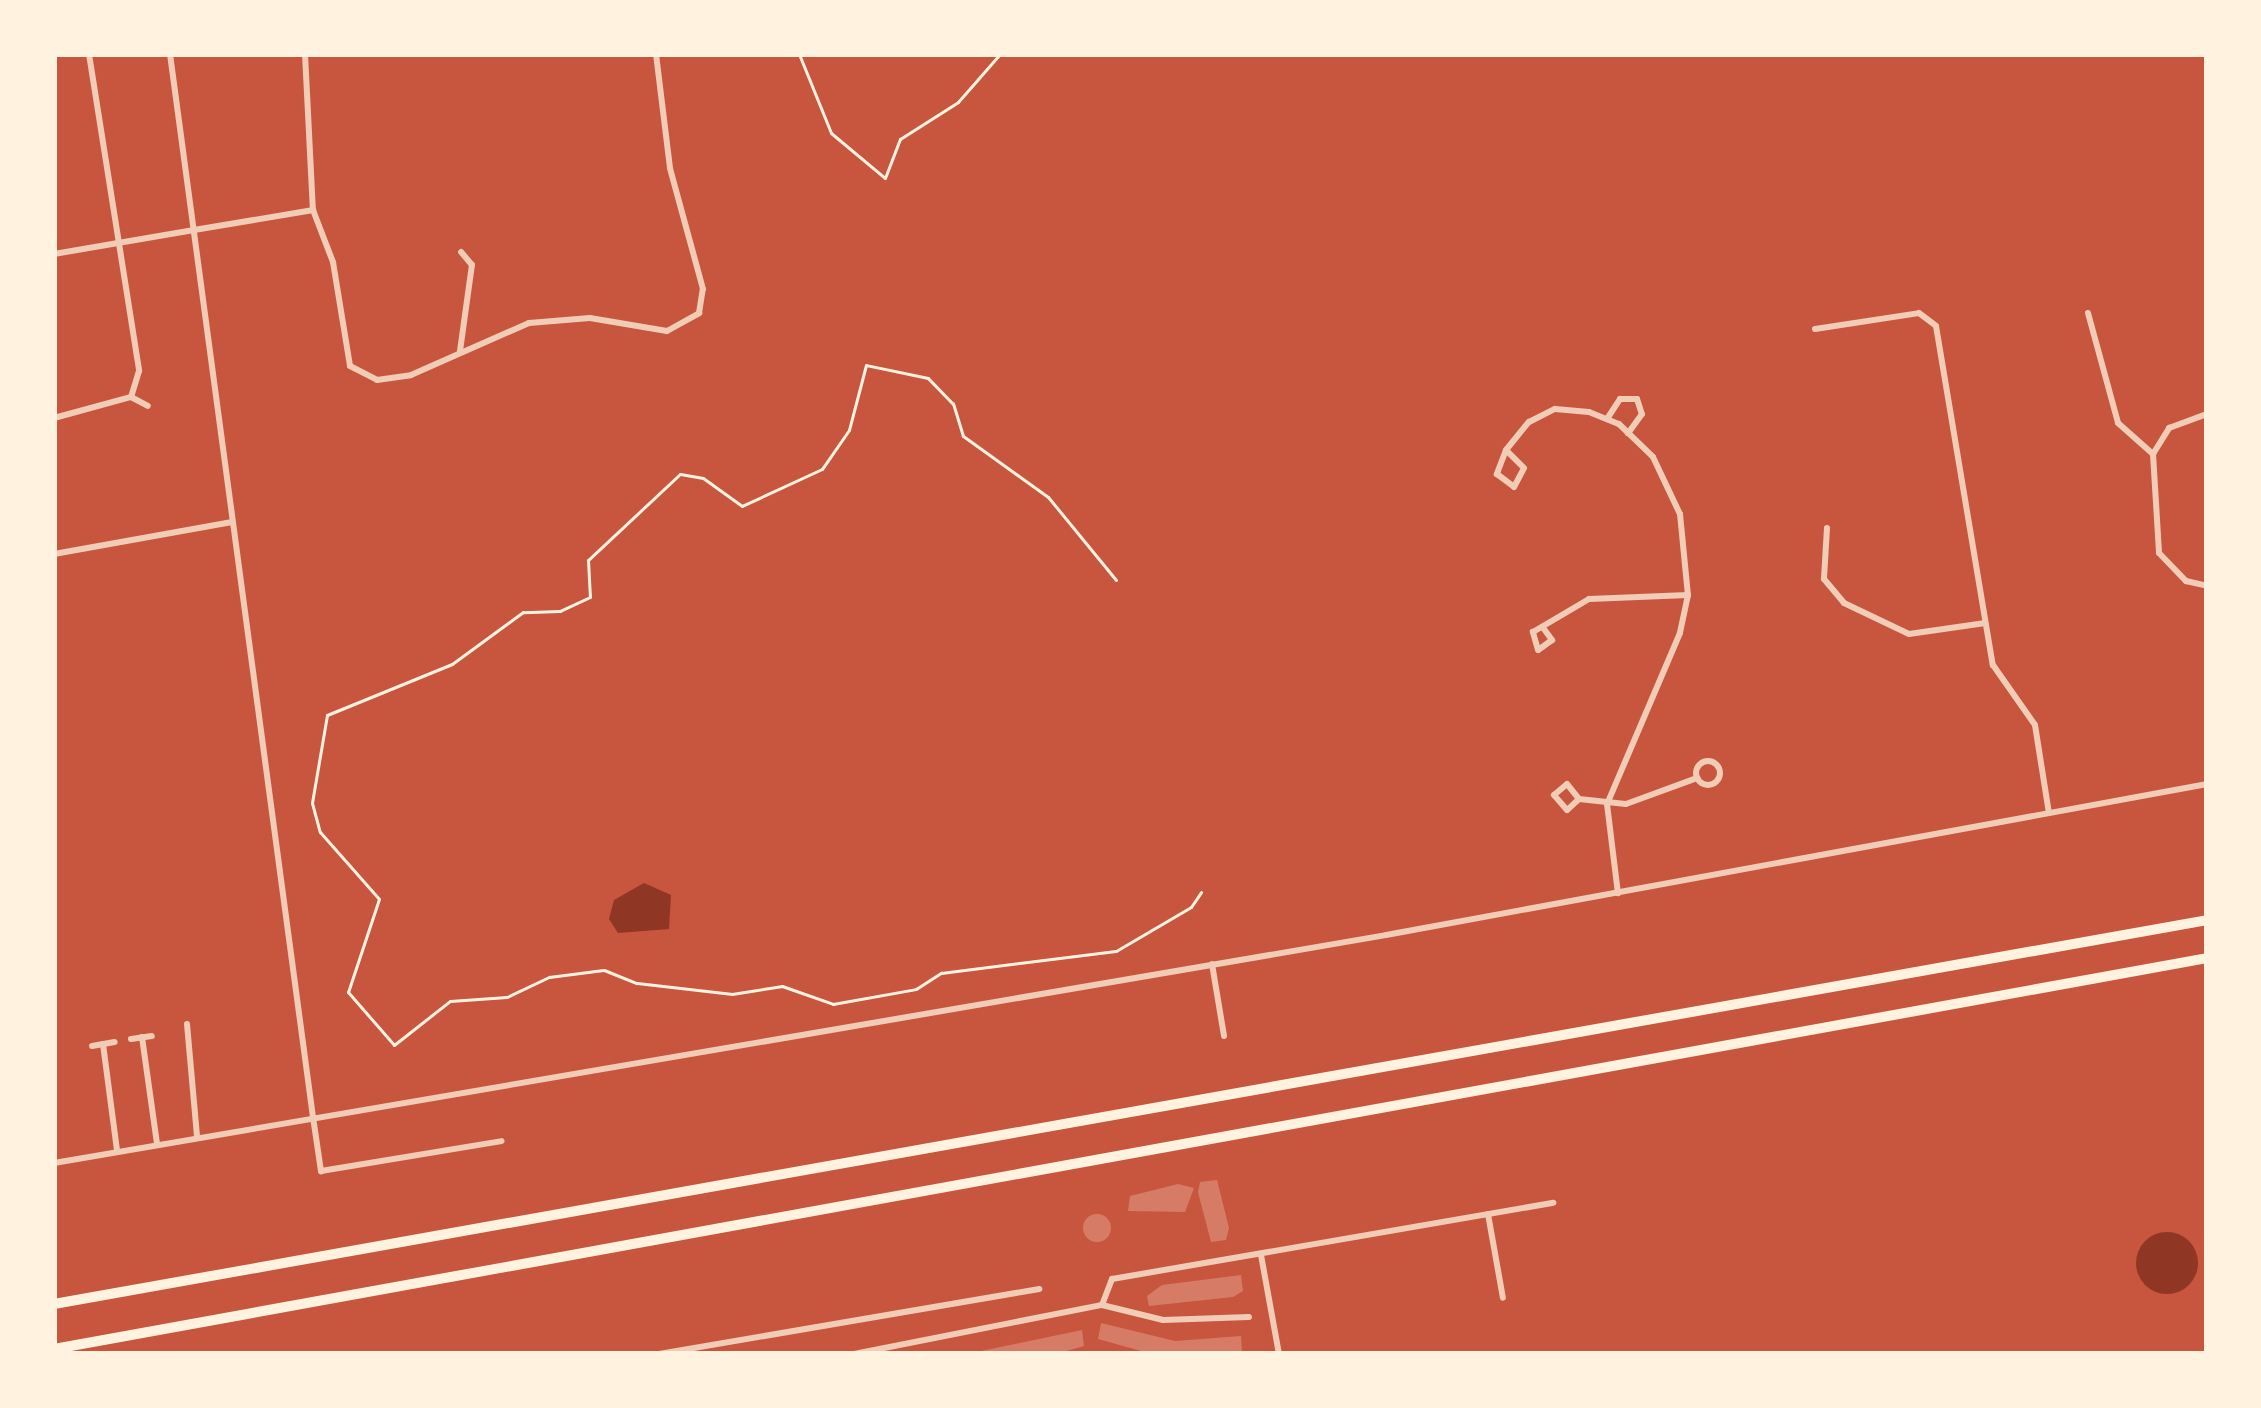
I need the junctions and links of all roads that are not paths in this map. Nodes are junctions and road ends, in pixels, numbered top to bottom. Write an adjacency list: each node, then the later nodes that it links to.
1 (89, 54): 7 (street)
2 (170, 54): 6 (street)
3 (305, 54): 5 (street)
4 (656, 54): 12 (street)
5 (314, 210): 6 (street); 12 (street)
6 (194, 230): 7 (street); 21 (street)
7 (118, 244): 9 (street); 13 (street)
8 (461, 253): 12 (street)
9 (54, 254)
10 (2088, 313): 20 (street)
11 (1815, 329): 26 (street)
12 (460, 351)
13 (131, 398): 14 (street); 16 (street)
14 (148, 406)
15 (2207, 413): 20 (street)
16 (54, 418)
17 (1607, 419): 18 (street); 18 (street); 19 (street)
18 (1628, 433): 25 (street)
19 (1506, 450): 19 (street)
20 (2153, 454): 24 (street)
21 (232, 522): 23 (street); 45 (street)
22 (1827, 527): 26 (street)
23 (54, 554)
24 (2207, 586)
25 (1688, 595): 27 (street); 31 (street)
26 (1985, 623): 32 (street)
27 (1544, 628)
28 (1697, 778): 28 (street); 31 (street)
29 (2207, 784): 32 (street)
30 (1580, 799): 30 (street); 31 (street)
31 (1606, 804): 33 (street)
32 (2049, 813): 33 (street)
33 (1618, 893): 36 (street)
34 (2207, 920): 56 (highway)
35 (2207, 958): 59 (highway)
36 (1212, 964): 39 (street); 45 (street)
37 (187, 1024): 46 (street)
38 (152, 1036): 40 (street)
39 (1224, 1036)
40 (142, 1037): 41 (street); 48 (street)
41 (131, 1039)
42 (115, 1042): 43 (street)
43 (103, 1044): 44 (street); 49 (street)
44 (92, 1046)
45 (313, 1117): 46 (street); 47 (street)
46 (197, 1137): 48 (street)
47 (502, 1141)
48 (157, 1144): 49 (street)
49 (117, 1151): 50 (street)
50 (54, 1162)
51 (1553, 1203): 52 (street)
52 (1488, 1214): 53 (street); 55 (street)
53 (1261, 1255): 57 (street); 63 (street)
54 (1040, 1289): 60 (street)
55 (1503, 1298)
56 (54, 1304)
57 (1102, 1305): 58 (street); 62 (street)
58 (1249, 1317)
59 (54, 1348)
60 (671, 1353): 61 (street)
61 (659, 1354)
62 (854, 1354)
63 (1279, 1354)

